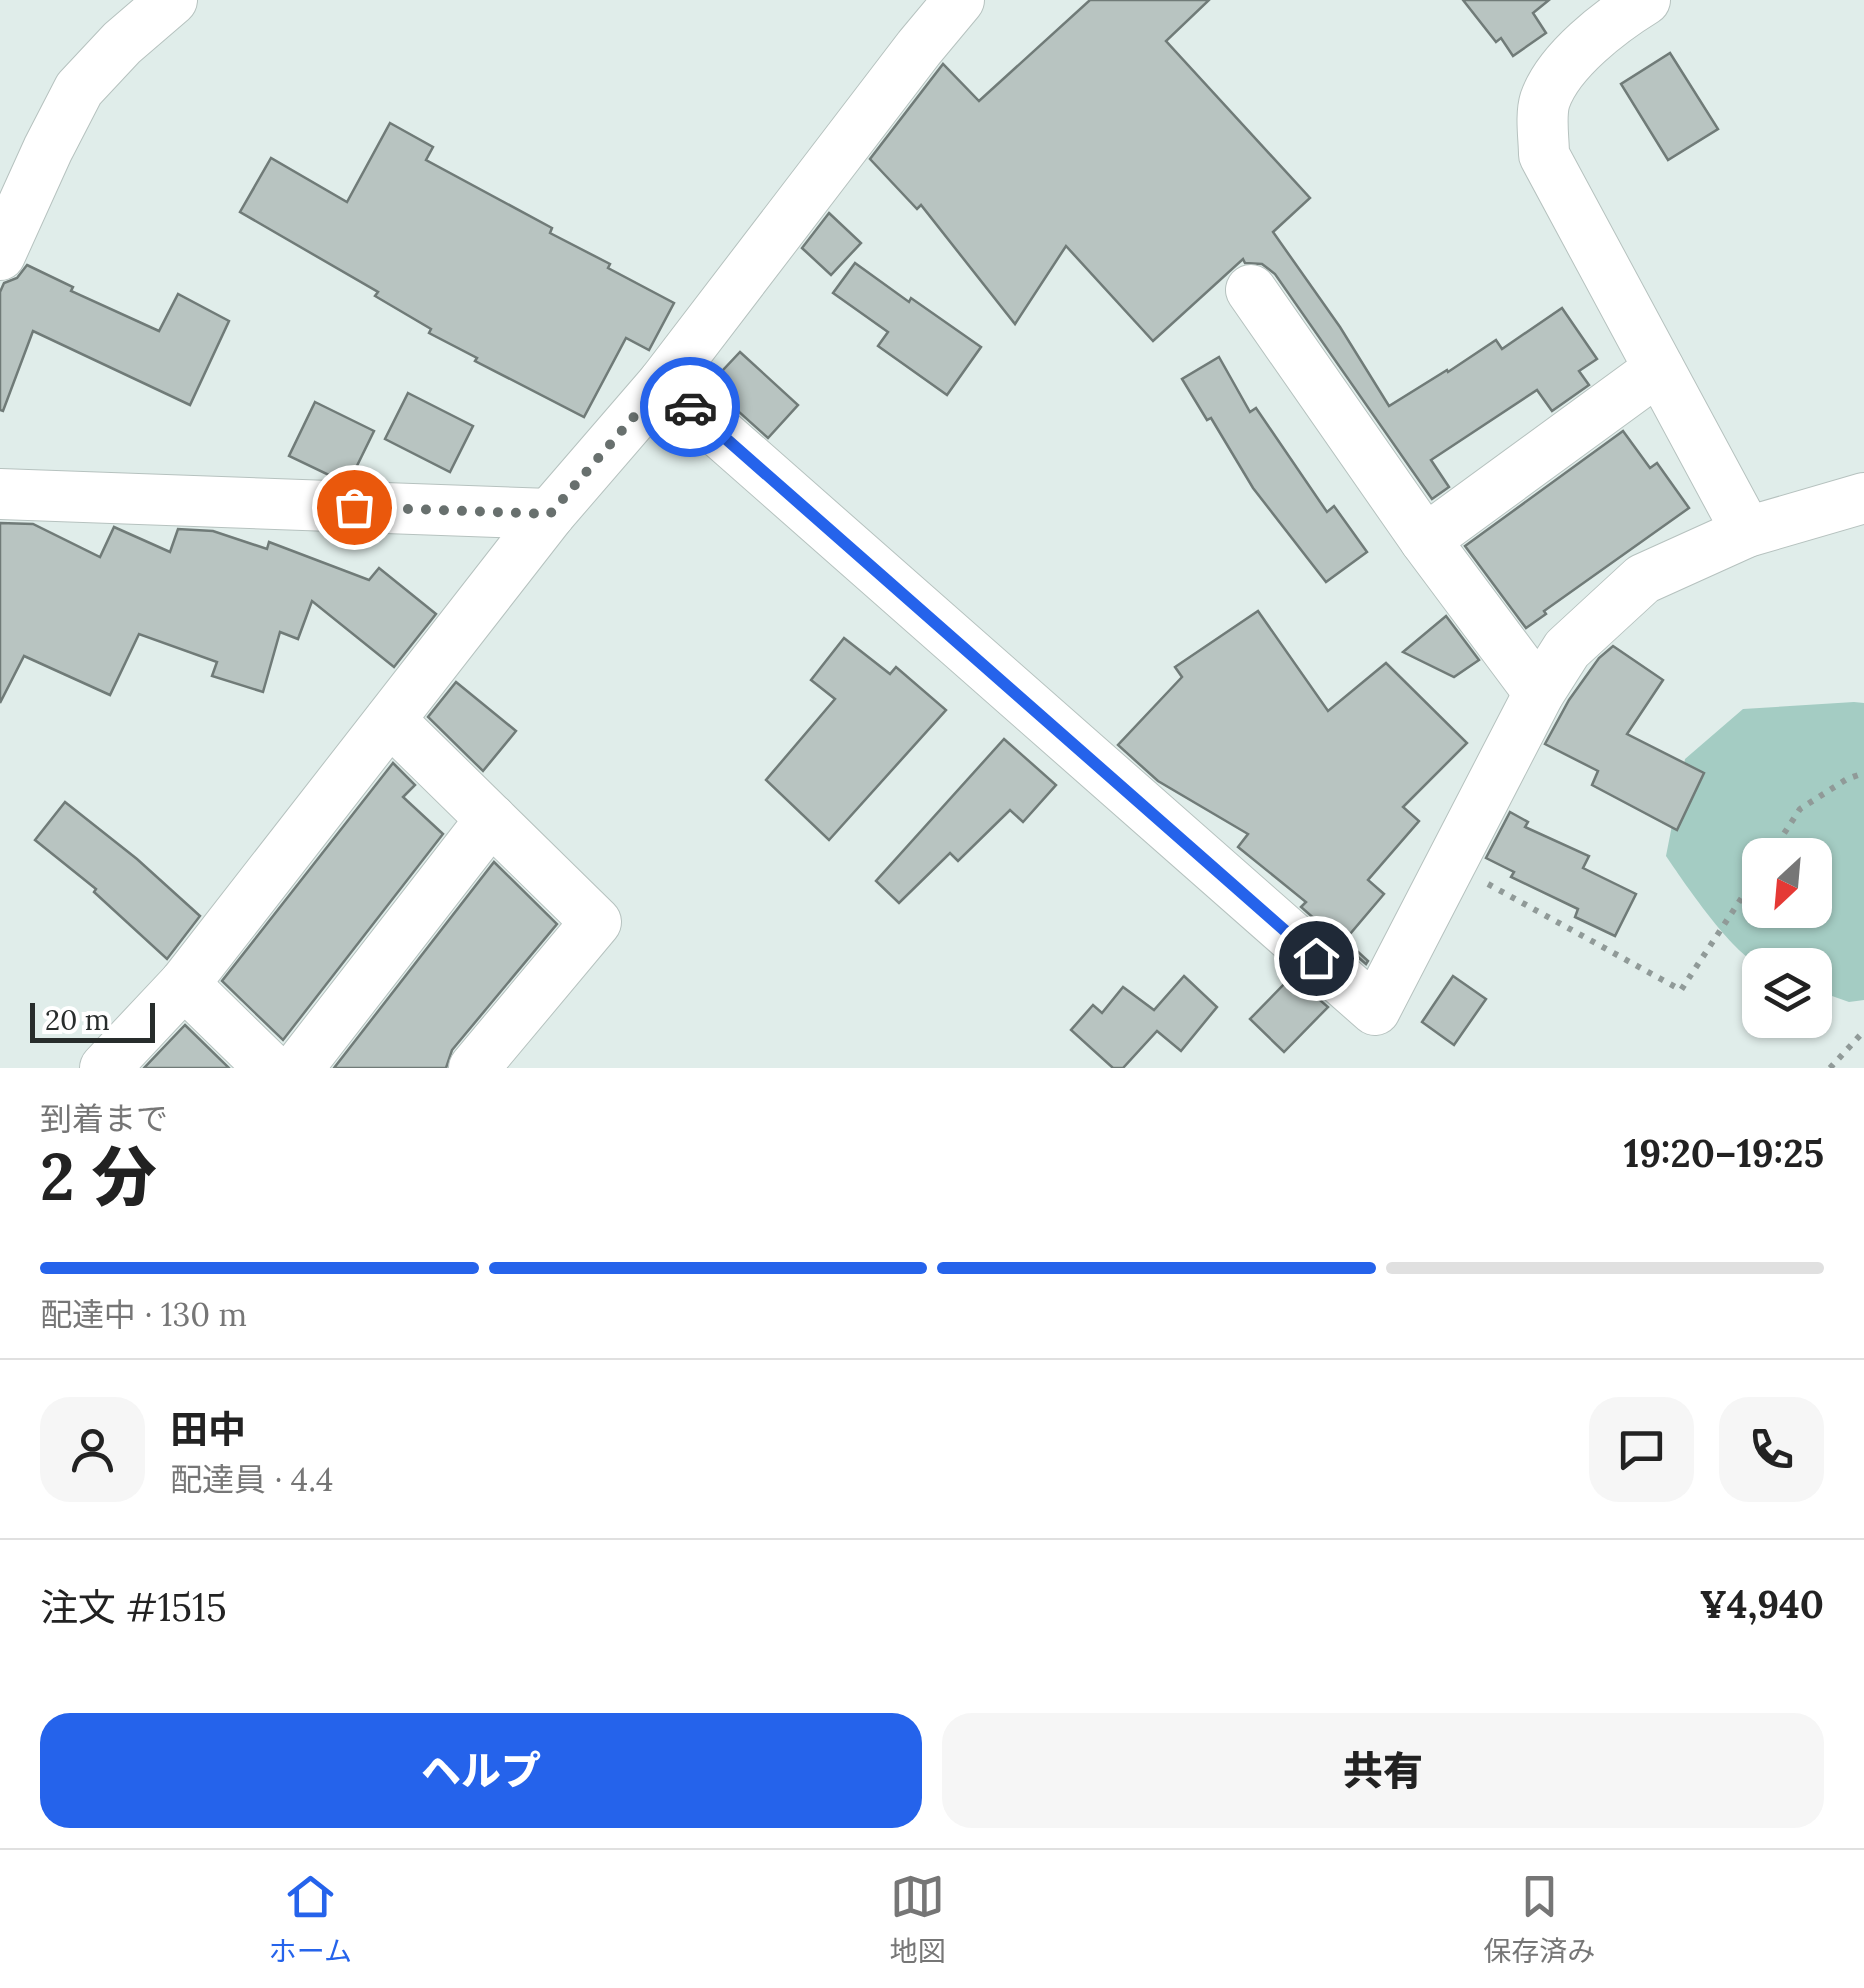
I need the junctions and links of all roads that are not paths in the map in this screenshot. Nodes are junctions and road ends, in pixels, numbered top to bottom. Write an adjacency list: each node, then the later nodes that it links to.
1 (170, 0): 4 (street)
2 (960, 0): 7 (street)
3 (1613, 8): 6 (street)
4 (0, 255)
5 (1251, 290): 12 (street)
6 (1659, 368): 11 (street); 12 (street)
7 (663, 383): 10 (street); 13 (street)
8 (0, 494): 10 (street)
9 (1864, 498): 11 (street)
10 (550, 514): 14 (street)
11 (1747, 532): 13 (street)
12 (1426, 540): 13 (street)
13 (1539, 693)
14 (390, 720): 15 (street); 16 (street)
15 (491, 819): 19 (street); 20 (street)
16 (184, 984): 17 (street); 18 (street)
17 (105, 1068)
18 (270, 1068)
19 (298, 1068)
20 (474, 1068)

